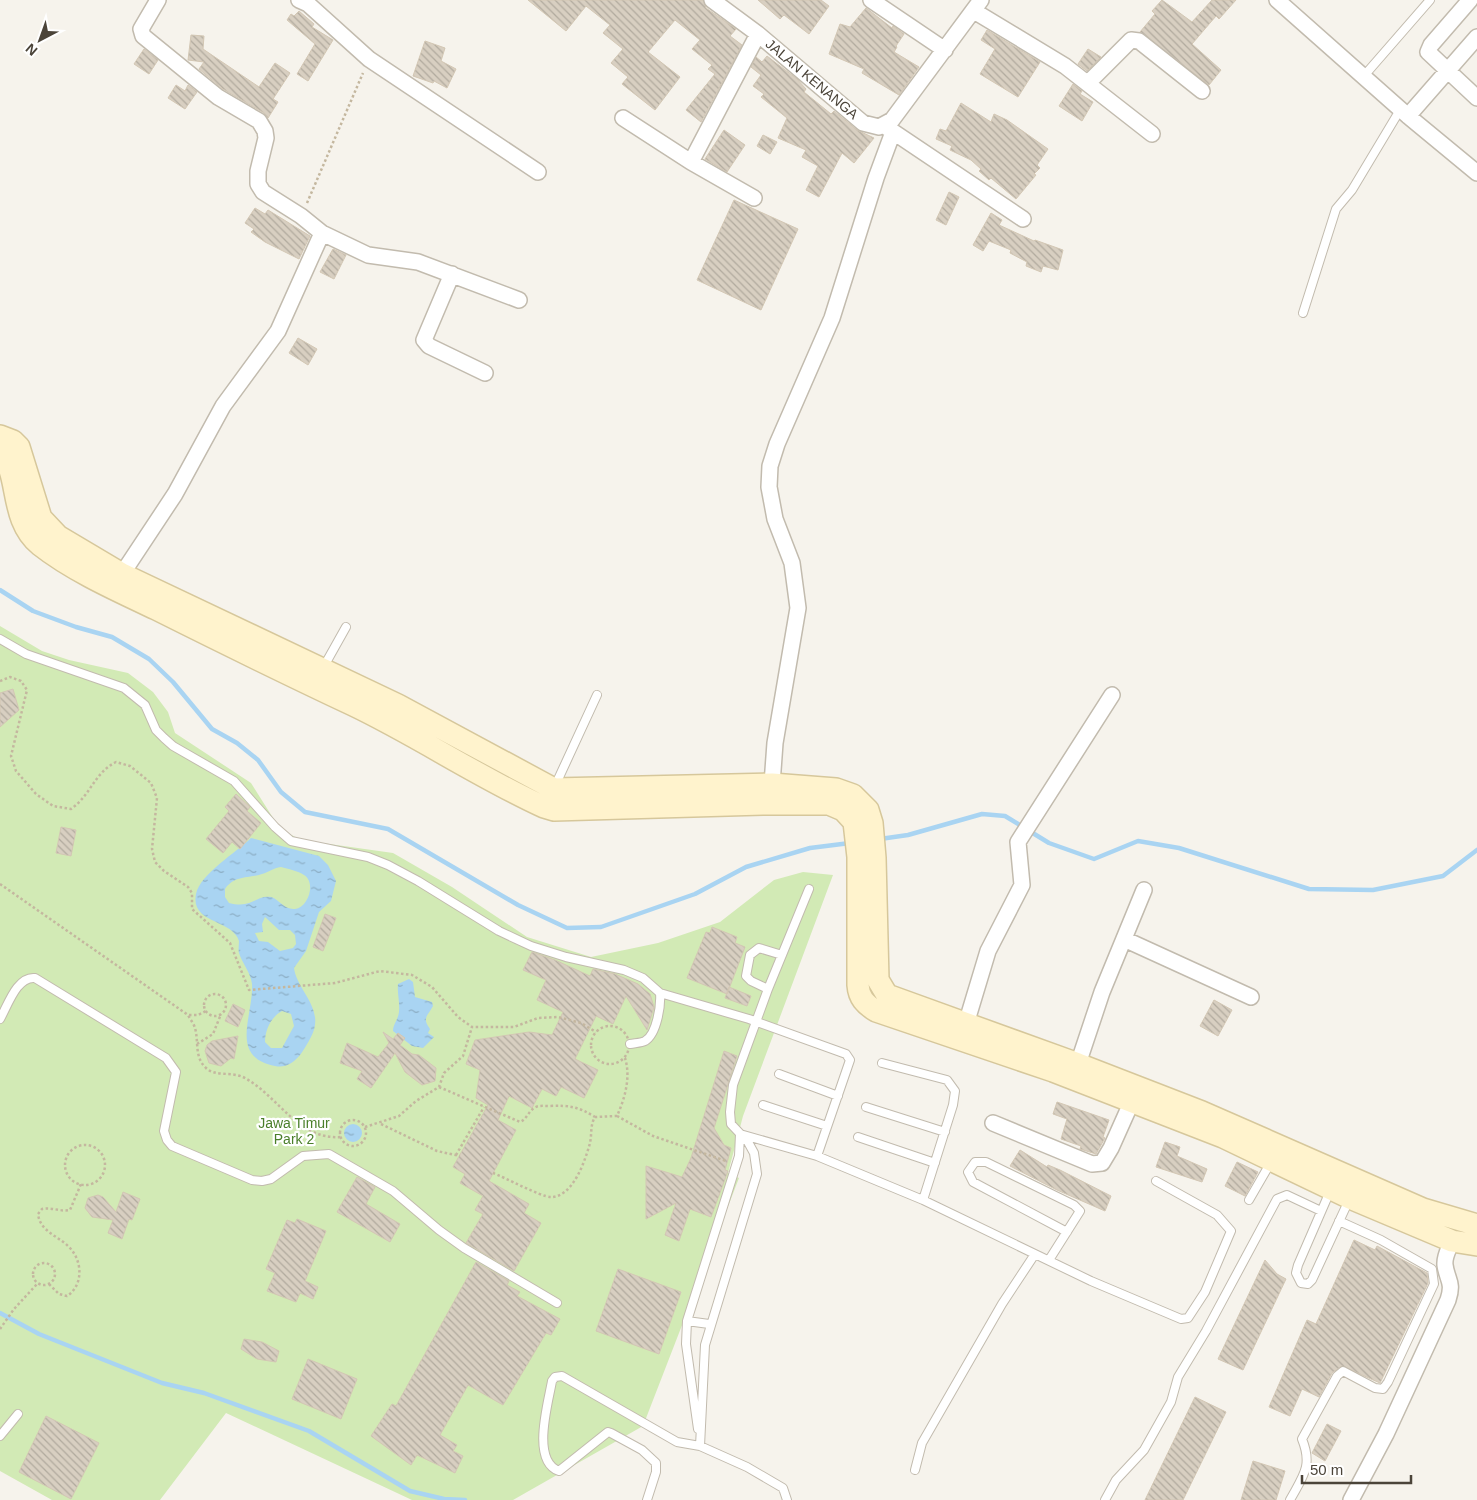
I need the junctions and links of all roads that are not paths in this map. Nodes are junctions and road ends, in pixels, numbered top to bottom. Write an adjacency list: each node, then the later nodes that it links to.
1 (158, 0): 26 (street)
2 (712, 0): 9 (street, JALAN KENANGA)
3 (872, 0): 11 (street)
4 (1277, 0): 13 (street)
5 (1430, 0): 13 (lane)
6 (1470, 0): 12 (street)
7 (306, 1): 22 (street)
8 (977, 6): 11 (street); 14 (street)
9 (758, 34): 19 (street, JALAN KENANGA); 21 (street)
10 (1477, 37): 12 (street)
11 (946, 50): 19 (street)
12 (1446, 72): 16 (street); 17 (street)
13 (1363, 77): 17 (street)
14 (1088, 83): 15 (street); 20 (street)
15 (1202, 91)
16 (1477, 98)
17 (1404, 113): 23 (street); 29 (lane)
18 (623, 118): 21 (street)
19 (889, 129): 25 (street); 41 (street)
20 (1152, 134)
21 (690, 162): 24 (street)
22 (538, 172)
23 (1477, 173)
24 (754, 198)
25 (1023, 219)
26 (322, 232): 27 (street); 33 (street)
27 (452, 274): 28 (street); 30 (street)
28 (519, 300)
29 (1303, 313)
30 (486, 373)
31 (0, 436): 33 (street)
32 (0, 454): 35 (street)
33 (122, 574): 35 (street)
34 (346, 627): 38 (lane)
35 (233, 637): 37 (street)
36 (0, 639): 50 (lane)
37 (265, 654): 38 (street); 42 (street)
38 (322, 670): 42 (street)
39 (597, 695): 42 (lane)
40 (1112, 695): 54 (street)
41 (772, 784): 42 (street); 43 (street)
42 (554, 799): 43 (street)
43 (863, 822): 44 (street)
44 (867, 858): 54 (street); 60 (street)
45 (809, 889): 48 (lane)
46 (1144, 890): 47 (street)
47 (1124, 939): 51 (street); 57 (street)
48 (782, 955): 49 (lane); 49 (lane)
49 (768, 989): 53 (lane)
50 (660, 993): 53 (lane); 55 (lane)
51 (1251, 997)
52 (0, 1019): 84 (lane)
53 (756, 1022): 59 (lane); 67 (lane)
54 (966, 1024): 57 (street)
55 (630, 1044)
56 (882, 1063): 66 (lane)
57 (1078, 1064): 63 (street)
58 (779, 1074): 59 (lane)
59 (838, 1096): 65 (lane)
60 (1132, 1101): 63 (street); 64 (street)
61 (763, 1104): 65 (lane)
62 (866, 1107): 66 (lane)
63 (1199, 1119): 70 (street); 73 (street)
64 (992, 1123)
65 (827, 1126): 69 (lane)
66 (945, 1132): 71 (lane)
67 (740, 1134): 69 (lane); 85 (lane); 86 (lane)
68 (858, 1137): 71 (lane)
69 (817, 1156): 74 (lane)
70 (1272, 1161): 73 (street); 75 (lane)
71 (935, 1163): 74 (lane)
72 (1156, 1182): 83 (lane)
73 (1344, 1185): 76 (lane); 77 (lane); 78 (street); 80 (street)
74 (923, 1200): 82 (lane)
75 (1249, 1200)
76 (1321, 1212): 77 (lane); 93 (lane)
77 (1339, 1221): 94 (lane)
78 (1477, 1225)
79 (1067, 1232): 79 (lane); 83 (lane)
80 (1452, 1242): 81 (street); 95 (street)
81 (1477, 1245)
82 (1035, 1254): 83 (lane); 90 (lane)
83 (1049, 1260)
84 (557, 1303)
85 (687, 1321): 86 (lane); 89 (lane)
86 (709, 1324): 89 (lane)
87 (18, 1414): 88 (lane)
88 (0, 1436)
89 (700, 1446): 91 (lane); 92 (lane)
90 (914, 1470)
91 (647, 1500)
92 (788, 1500)
93 (1105, 1500)
94 (1290, 1500)
95 (1351, 1500)

